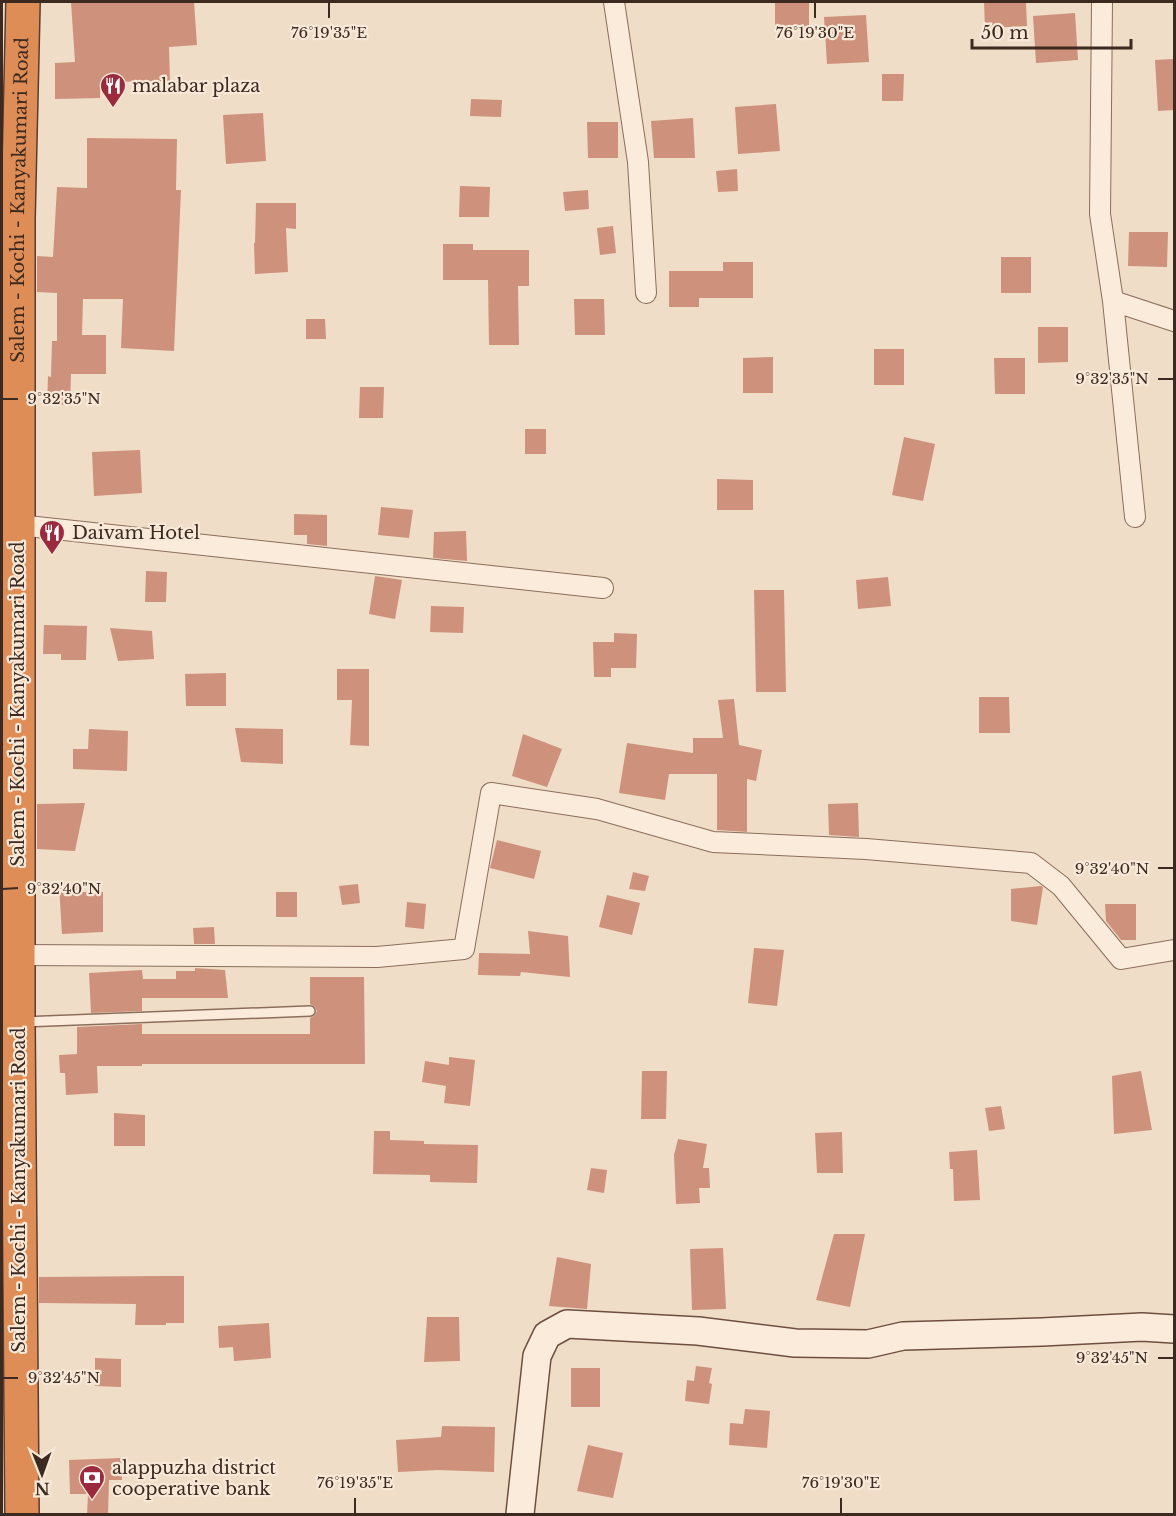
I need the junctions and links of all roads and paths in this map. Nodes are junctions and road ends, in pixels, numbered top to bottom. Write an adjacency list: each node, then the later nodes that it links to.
1 (23, 2): 8 (highway, Salem - Kochi - Kanyakumari Road)
2 (614, 2): 4 (street)
3 (1102, 2): 5 (street)
4 (646, 293)
5 (1113, 301): 6 (street); 7 (street)
6 (1174, 321)
7 (1135, 517)
8 (18, 525): 9 (street); 11 (highway, Salem - Kochi - Kanyakumari Road)
9 (603, 588)
10 (1174, 950): 11 (street)
11 (18, 955): 13 (highway, Salem - Kochi - Kanyakumari Road)
12 (310, 1011): 13 (lane)
13 (18, 1022): 15 (highway, Salem - Kochi - Kanyakumari Road)
14 (1174, 1329): 16 (street)
15 (22, 1515)
16 (520, 1515)

